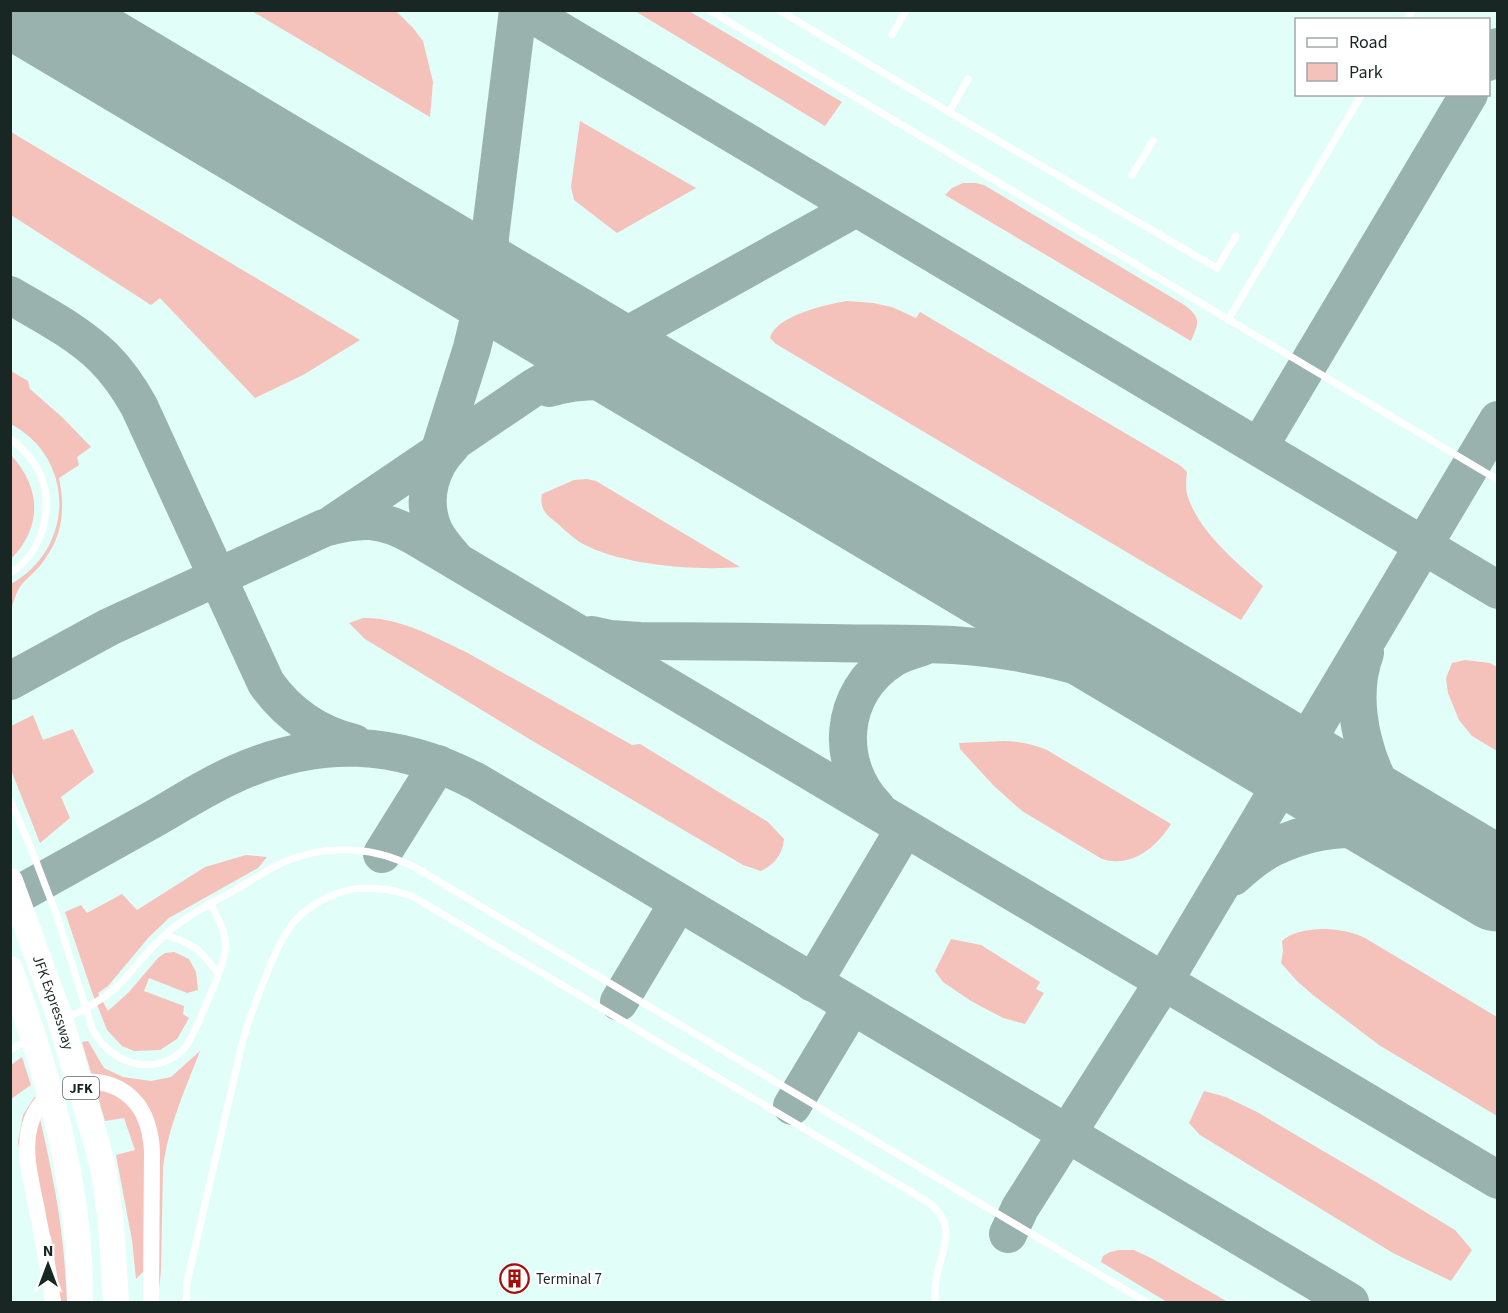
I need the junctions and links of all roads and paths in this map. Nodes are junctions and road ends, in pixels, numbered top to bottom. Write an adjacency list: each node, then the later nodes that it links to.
1 (709, 10): 11 (lane)
2 (779, 10): 7 (lane)
3 (906, 10): 4 (lane)
4 (892, 35)
5 (968, 79): 7 (lane)
6 (1361, 96): 11 (lane)
7 (949, 112): 10 (lane)
8 (1153, 141): 9 (lane)
9 (1132, 176)
10 (1236, 236)
11 (1228, 320): 13 (lane)
12 (10, 439): 14 (lane)
13 (1497, 480)
14 (10, 573)
15 (10, 800): 20 (lane)
16 (10, 881): 26 (highway, JFK Expressway / JFK)
17 (210, 903): 18 (lane); 20 (lane); 30 (lane)
18 (165, 935): 20 (lane); 21 (lane)
19 (10, 969): 24 (highway, JFK Expressway / JFK)
20 (218, 974)
21 (58, 1023)
22 (39, 1034): 23 (lane)
23 (10, 1050)
24 (79, 1295)
25 (53, 1302): 27 (street)
26 (117, 1302)
27 (151, 1302)
28 (186, 1302): 29 (lane)
29 (935, 1302)
30 (1146, 1302)

